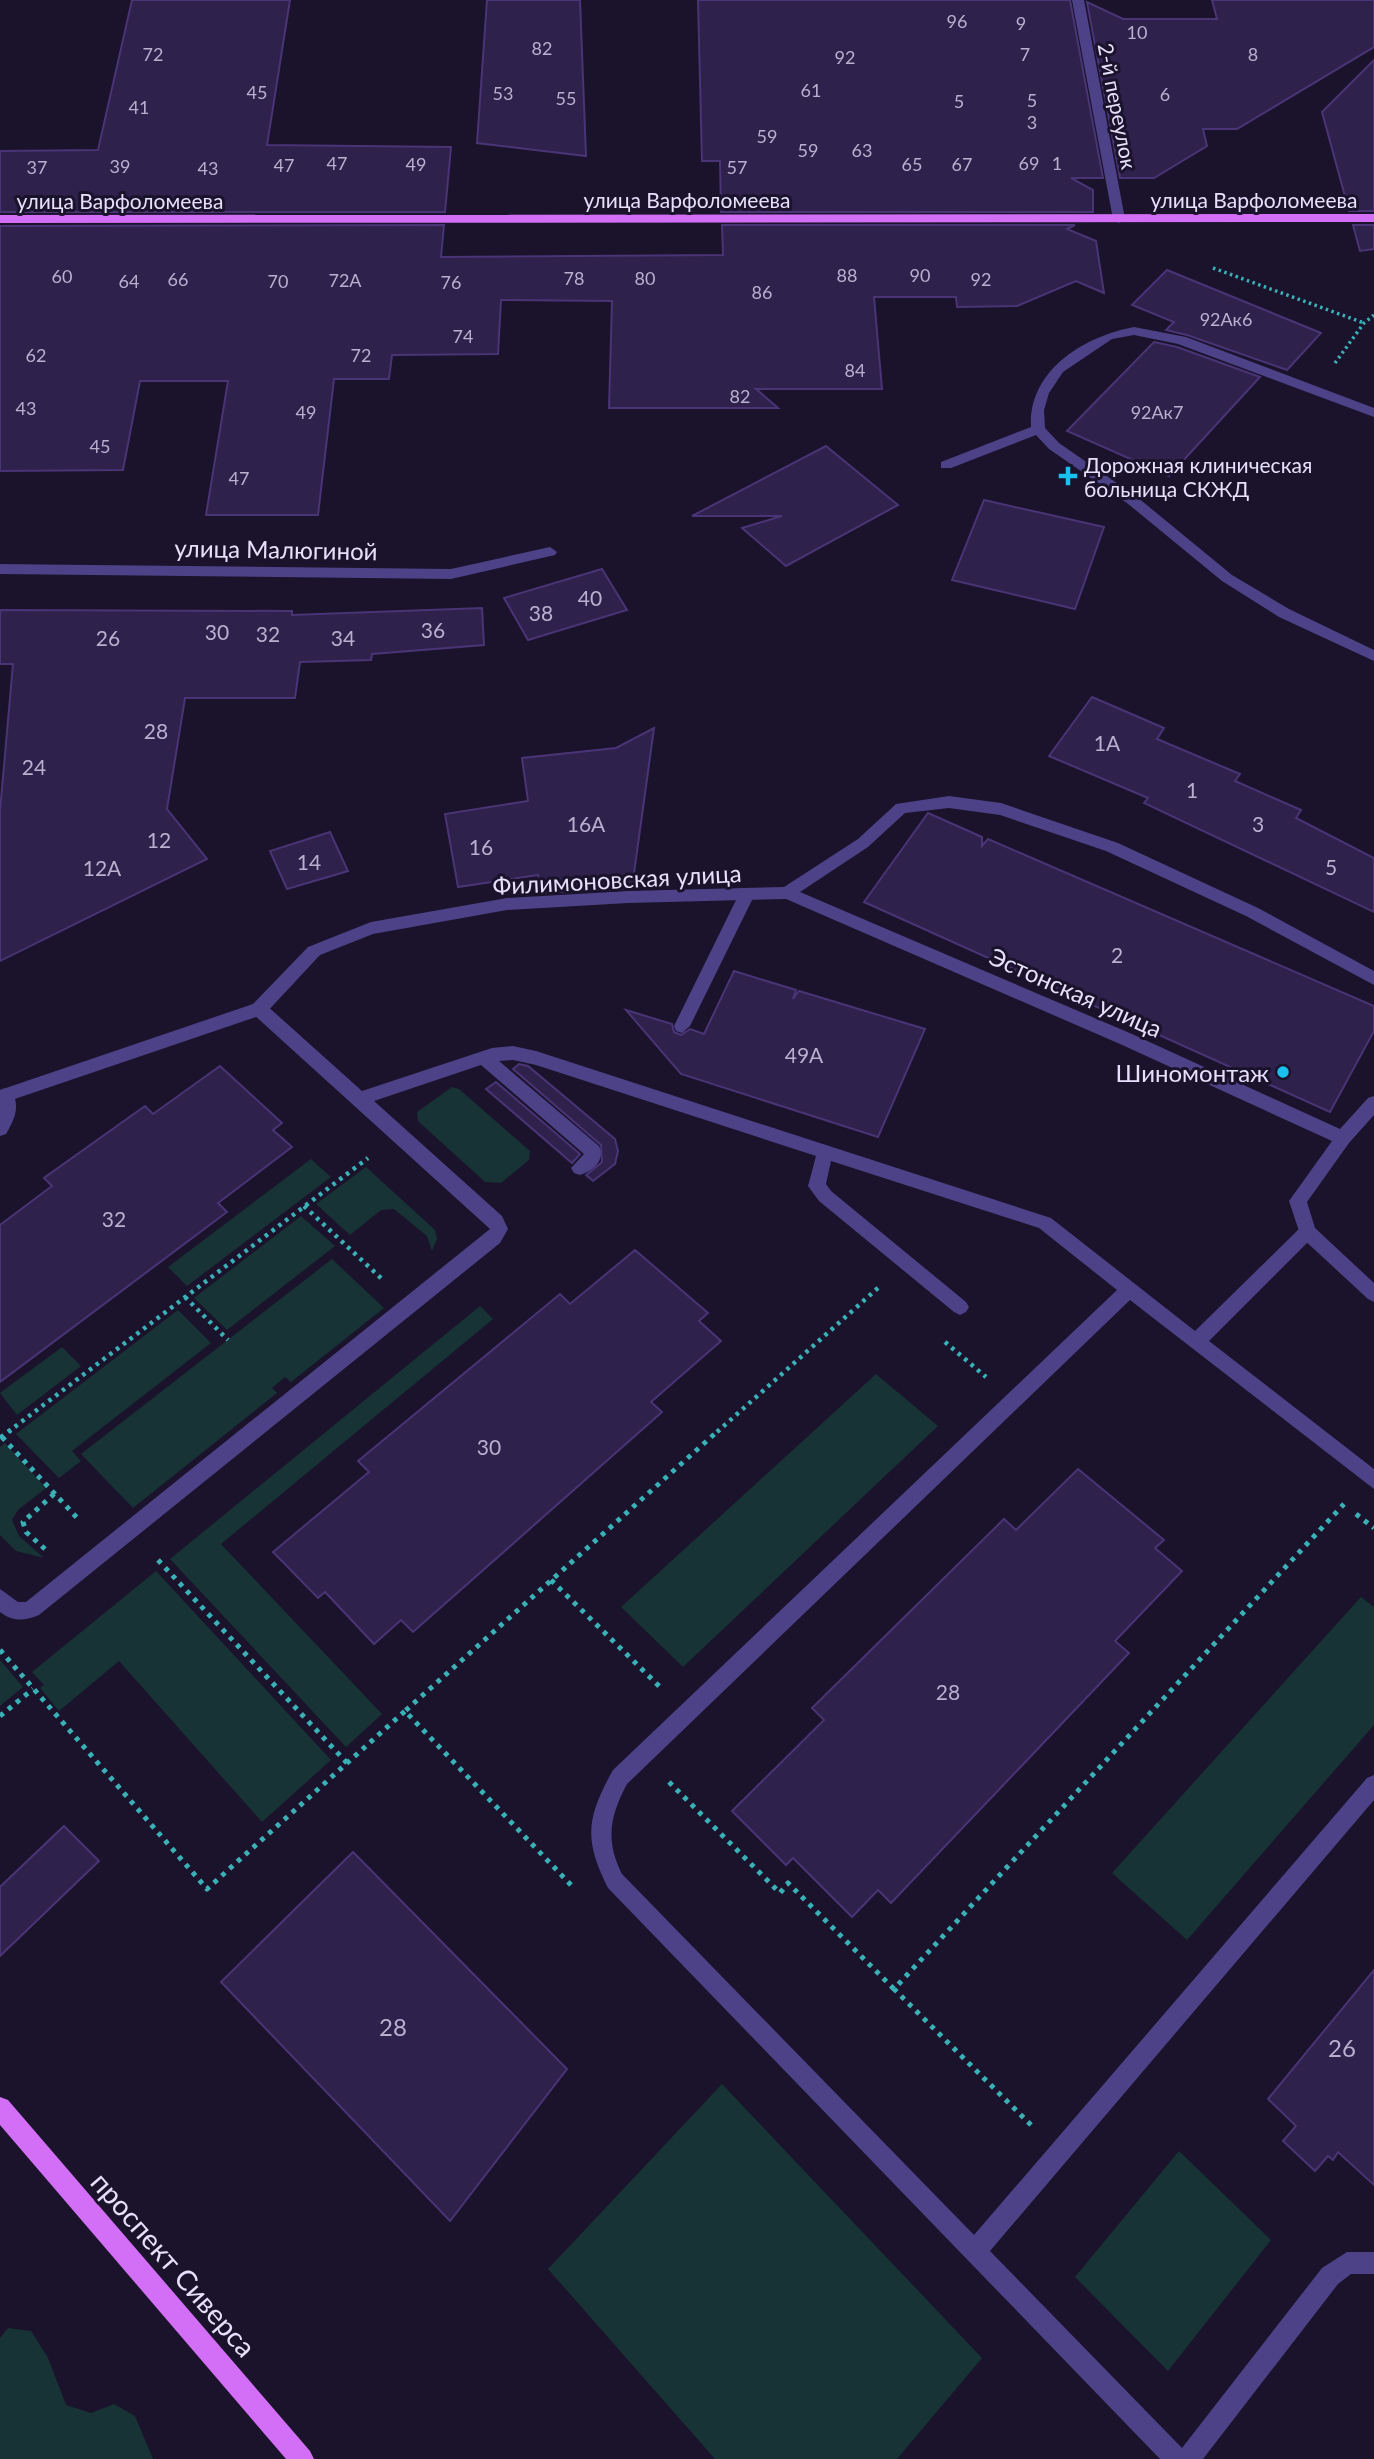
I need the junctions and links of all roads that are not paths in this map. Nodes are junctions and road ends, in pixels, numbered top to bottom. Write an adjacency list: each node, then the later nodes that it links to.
1 (1078, 0): 4 (street, 2-й переулок)
2 (1374, 218): 4 (main road, улица Варфоломеева)
3 (0, 219): 4 (main road, улица Варфоломеева)
4 (1119, 219)
5 (1374, 413): 6 (street)
6 (1038, 429): 7 (street); 10 (street)
7 (946, 465)
8 (550, 552): 9 (street, улица Малюгиной)
9 (0, 569)
10 (1374, 656)
11 (787, 893): 12 (street, Филимоновская улица); 13 (street, Филимоновская улица); 21 (street, Эстонская улица)
12 (746, 897): 14 (street, Филимоновская улица); 15 (street)
13 (1374, 979)
14 (259, 1009): 17 (street, Филимоновская улица); 18 (street)
15 (682, 1026)
16 (484, 1058): 18 (street); 22 (street); 23 (street)
17 (3, 1096): 20 (street)
18 (360, 1099): 30 (street)
19 (1374, 1103): 21 (street)
20 (0, 1129)
21 (1343, 1138): 24 (street)
22 (825, 1152): 25 (street); 27 (street)
23 (580, 1168)
24 (1307, 1232): 26 (street); 28 (street)
25 (1130, 1289): 28 (street); 33 (street)
26 (1374, 1294)
27 (960, 1307)
28 (1196, 1342): 29 (street)
29 (1374, 1480)
30 (0, 1598)
31 (1374, 1785): 33 (street)
32 (0, 2108): 35 (main road, проспект Сиверса)
33 (975, 2252): 36 (street)
34 (1374, 2263): 37 (street)
35 (302, 2459)
36 (1176, 2459)
37 (1188, 2459)

